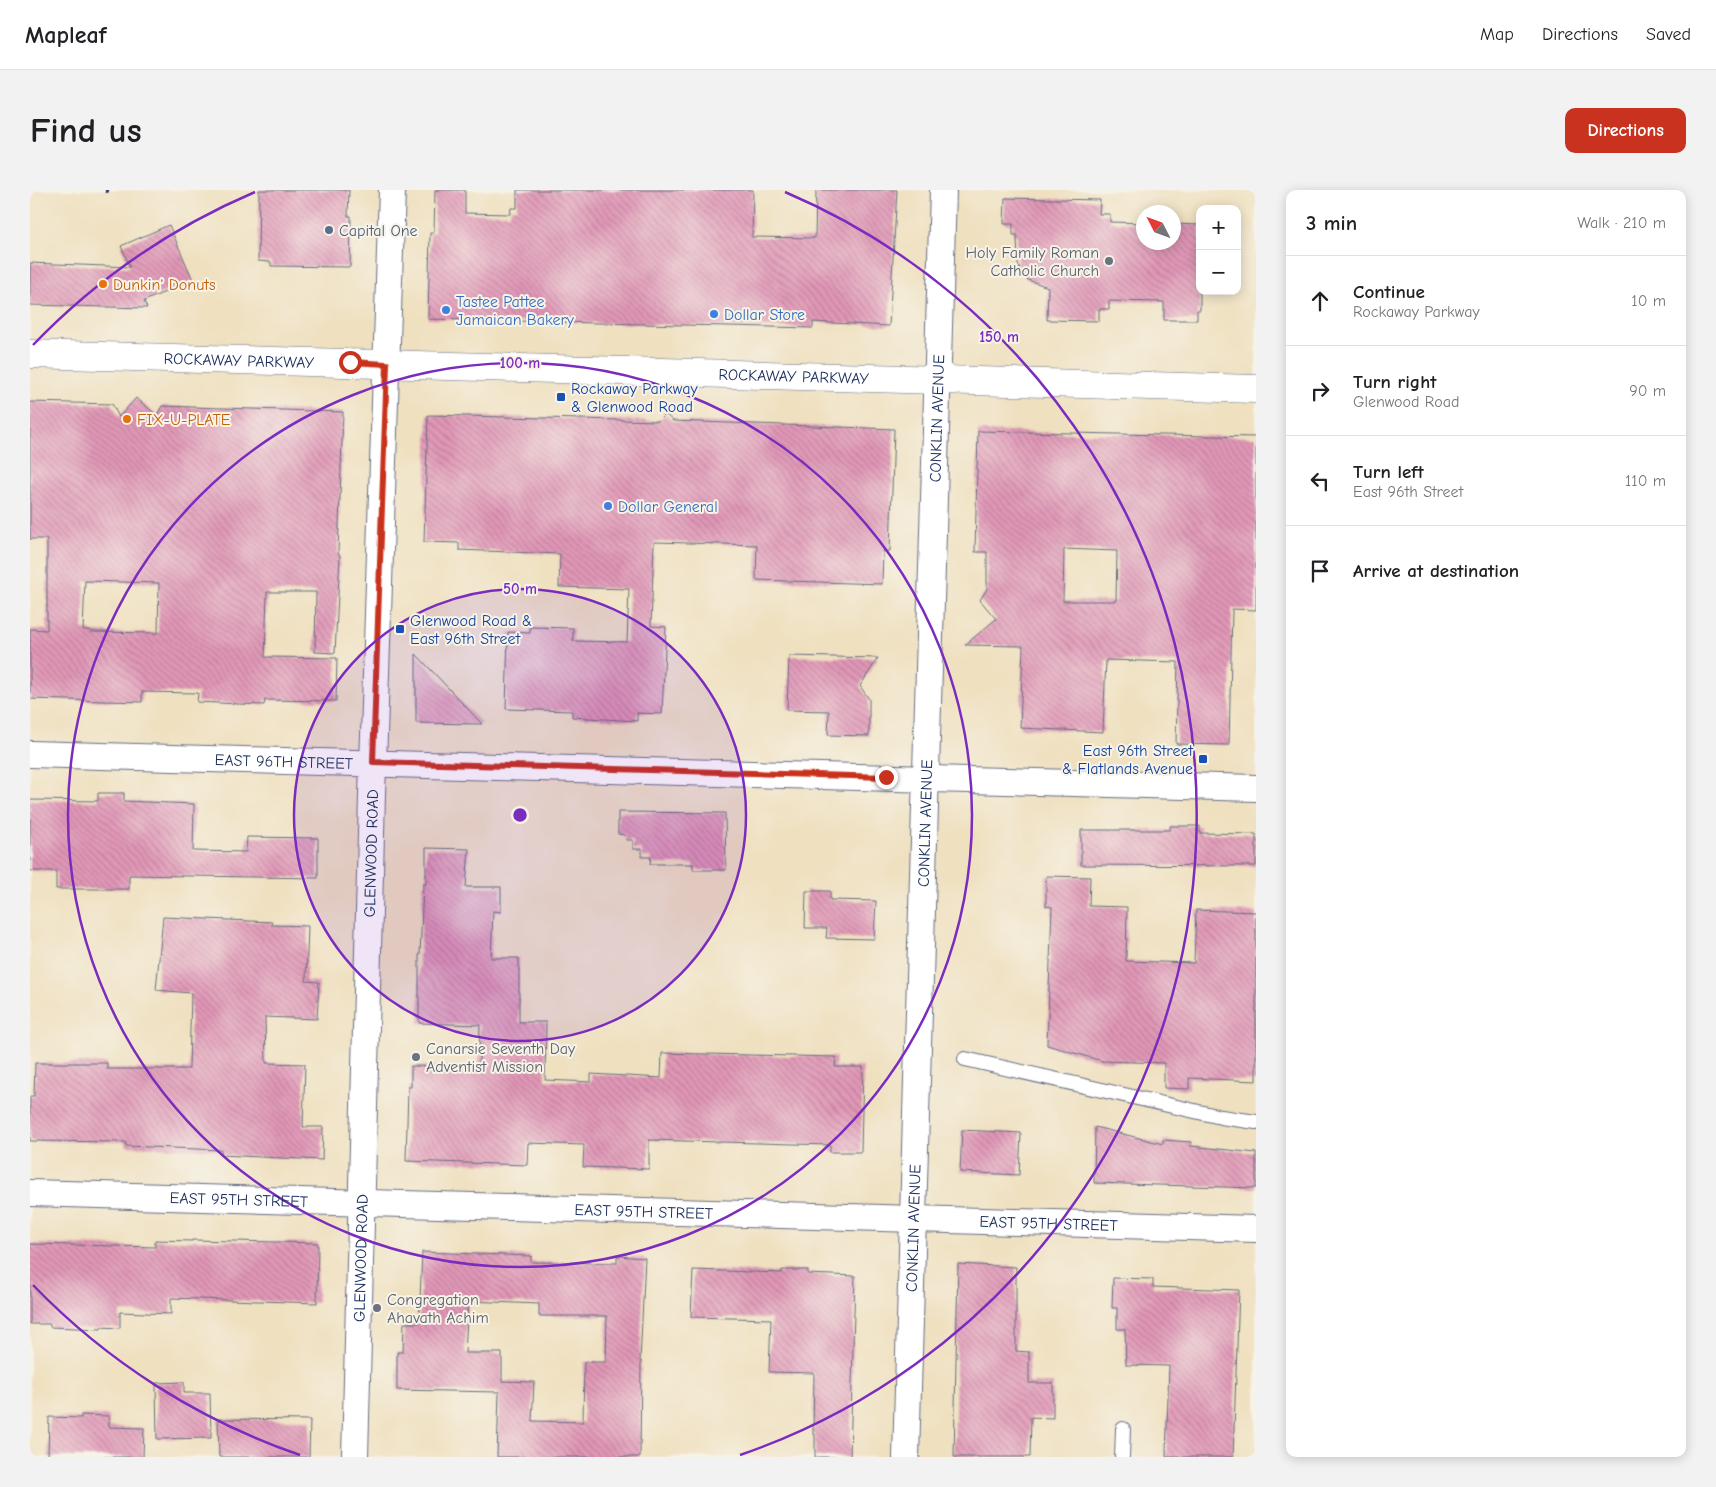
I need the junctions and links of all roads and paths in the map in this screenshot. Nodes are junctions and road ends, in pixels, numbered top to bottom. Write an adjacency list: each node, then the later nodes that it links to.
1 (392, 190): 4 (street, GLENWOOD ROAD)
2 (943, 190): 5 (street, CONKLIN AVENUE)
3 (30, 354): 4 (street, ROCKAWAY PARKWAY)
4 (387, 364): 5 (street, ROCKAWAY PARKWAY); 8 (street, GLENWOOD ROAD)
5 (938, 380): 6 (street, ROCKAWAY PARKWAY); 9 (street, CONKLIN AVENUE)
6 (1256, 389)
7 (30, 754): 8 (street, EAST 96TH STREET)
8 (373, 762): 9 (street, EAST 96TH STREET); 14 (street, GLENWOOD ROAD)
9 (926, 778): 10 (street, EAST 96TH STREET); 15 (street, CONKLIN AVENUE)
10 (1256, 788)
11 (965, 1059): 12 (lane)
12 (1256, 1122)
13 (30, 1193): 14 (street, EAST 95TH STREET)
14 (362, 1202): 15 (street, EAST 95TH STREET); 18 (street, GLENWOOD ROAD)
15 (912, 1219): 16 (street, EAST 95TH STREET); 19 (street, CONKLIN AVENUE)
16 (1256, 1229)
17 (1122, 1429): 20 (lane)
18 (355, 1457)
19 (906, 1457)
20 (1122, 1457)

